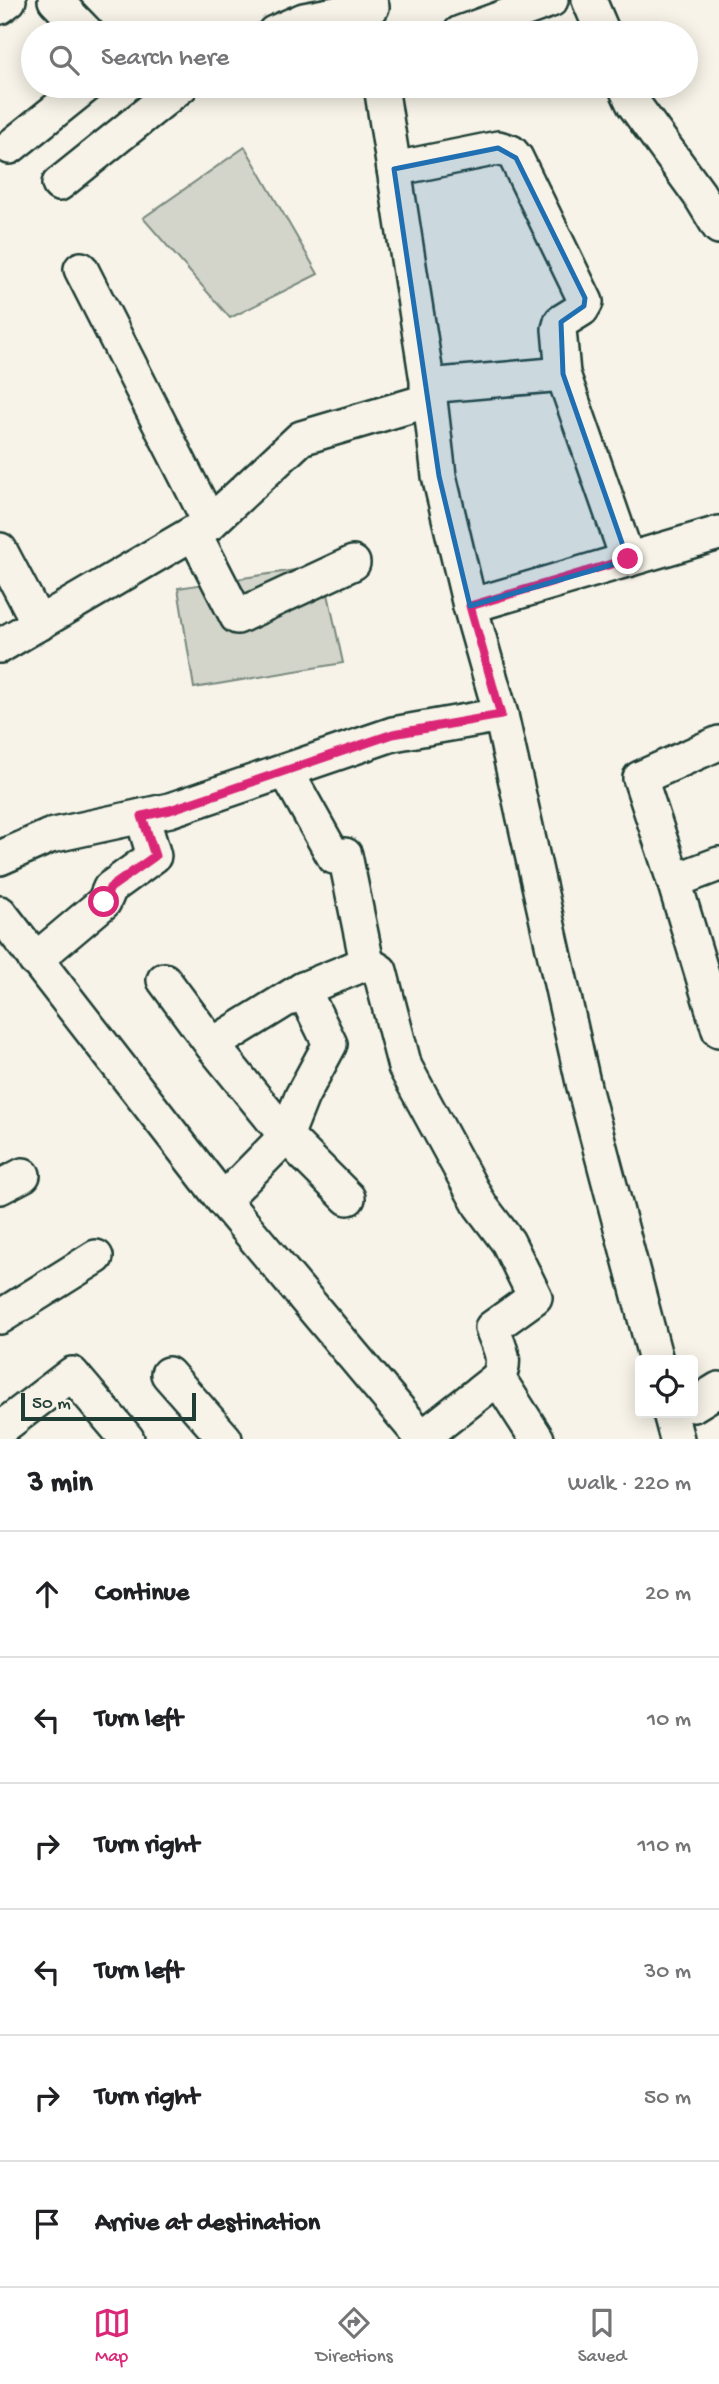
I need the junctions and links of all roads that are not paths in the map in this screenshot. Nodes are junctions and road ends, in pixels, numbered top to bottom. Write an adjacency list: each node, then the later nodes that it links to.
1 (9, 0): 5 (street)
2 (55, 0): 7 (street)
3 (551, 0): 9 (street)
4 (589, 0): 10 (street)
5 (0, 7)
6 (373, 14): 8 (street)
7 (75, 21)
8 (300, 21)
9 (493, 21)
10 (598, 21)
11 (71, 98): 15 (street)
12 (166, 98): 17 (street)
13 (383, 98): 16 (street)
14 (631, 98): 18 (street)
15 (10, 147)
16 (394, 169): 21 (street); 22 (street)
17 (59, 184)
18 (709, 187): 19 (street)
19 (719, 227)
20 (82, 269): 23 (street)
21 (564, 374): 22 (street); 26 (street)
22 (429, 393): 23 (street); 28 (street)
23 (202, 528): 27 (street); 29 (street)
24 (719, 533): 26 (street)
25 (0, 550): 29 (street)
26 (628, 559): 28 (street)
27 (353, 563)
28 (470, 606): 31 (street)
29 (39, 624): 30 (street)
30 (0, 646)
31 (501, 715): 33 (street); 50 (street)
32 (719, 743): 37 (street)
33 (286, 771): 34 (street); 40 (street)
34 (142, 816): 35 (street); 39 (street)
35 (0, 858)
36 (719, 864): 37 (street)
37 (674, 881): 43 (street)
38 (0, 914): 39 (street)
39 (35, 960): 47 (street)
40 (366, 963): 42 (street); 52 (street)
41 (164, 979): 44 (street)
42 (303, 989): 44 (street); 45 (street)
43 (717, 1017)
44 (212, 1045): 45 (street)
45 (286, 1136): 46 (street); 47 (street)
46 (348, 1198)
47 (223, 1200): 56 (street)
48 (96, 1257): 49 (street)
49 (0, 1317)
50 (655, 1355)
51 (168, 1374): 58 (street)
52 (498, 1378): 56 (street); 59 (street)
53 (719, 1389): 54 (street)
54 (698, 1403)
55 (3, 1419): 57 (street)
56 (422, 1438)
57 (127, 1439)
58 (225, 1439)
59 (537, 1439)

